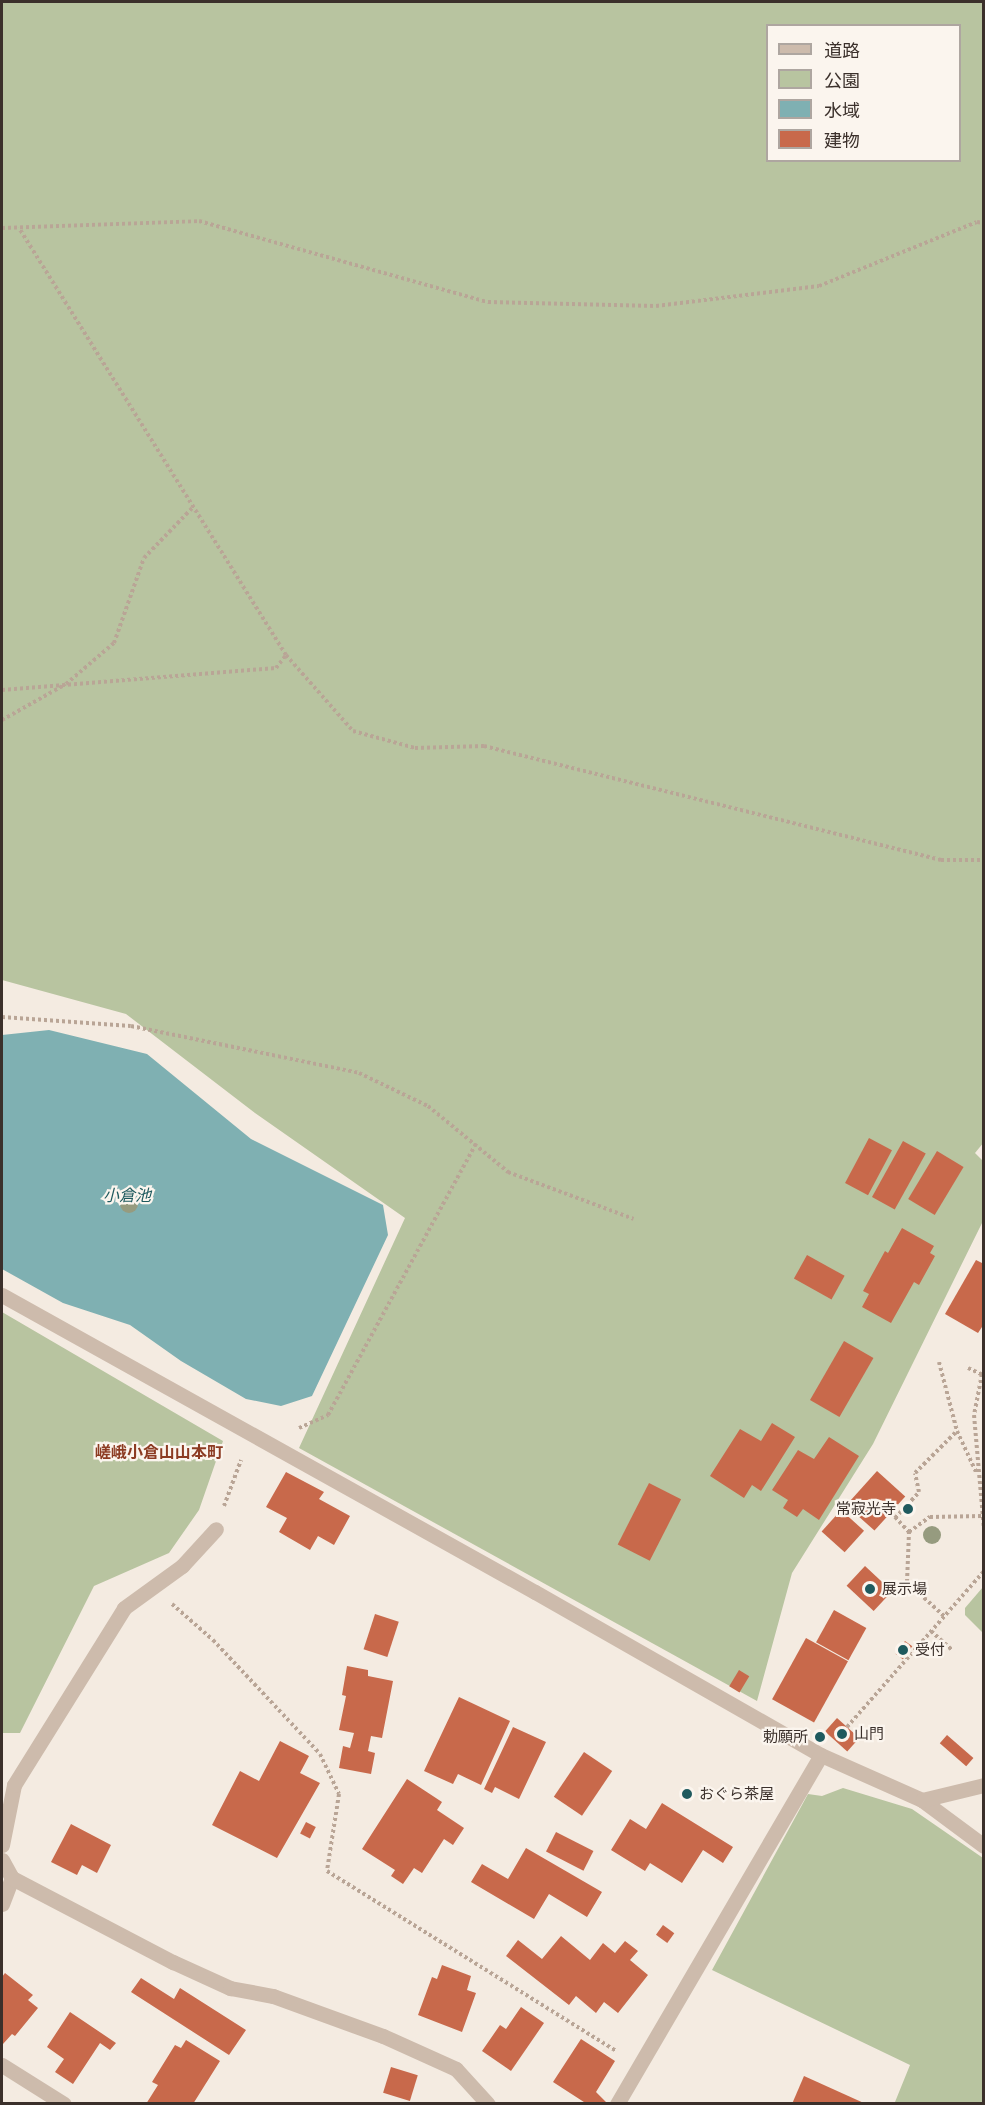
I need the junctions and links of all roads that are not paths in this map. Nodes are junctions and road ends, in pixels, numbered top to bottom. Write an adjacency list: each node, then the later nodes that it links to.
1 (2, 1295): 3 (street)
2 (216, 1529): 4 (street)
3 (821, 1755): 6 (street); 15 (street)
4 (8, 1783): 7 (street)
5 (984, 1785): 6 (street)
6 (922, 1800): 8 (street)
7 (2, 1845)
8 (984, 1846)
9 (2, 1860): 10 (street)
10 (12, 1878): 11 (street); 14 (street)
11 (2, 1904)
12 (2, 2065): 13 (street)
13 (64, 2103)
14 (488, 2103)
15 (617, 2103)

